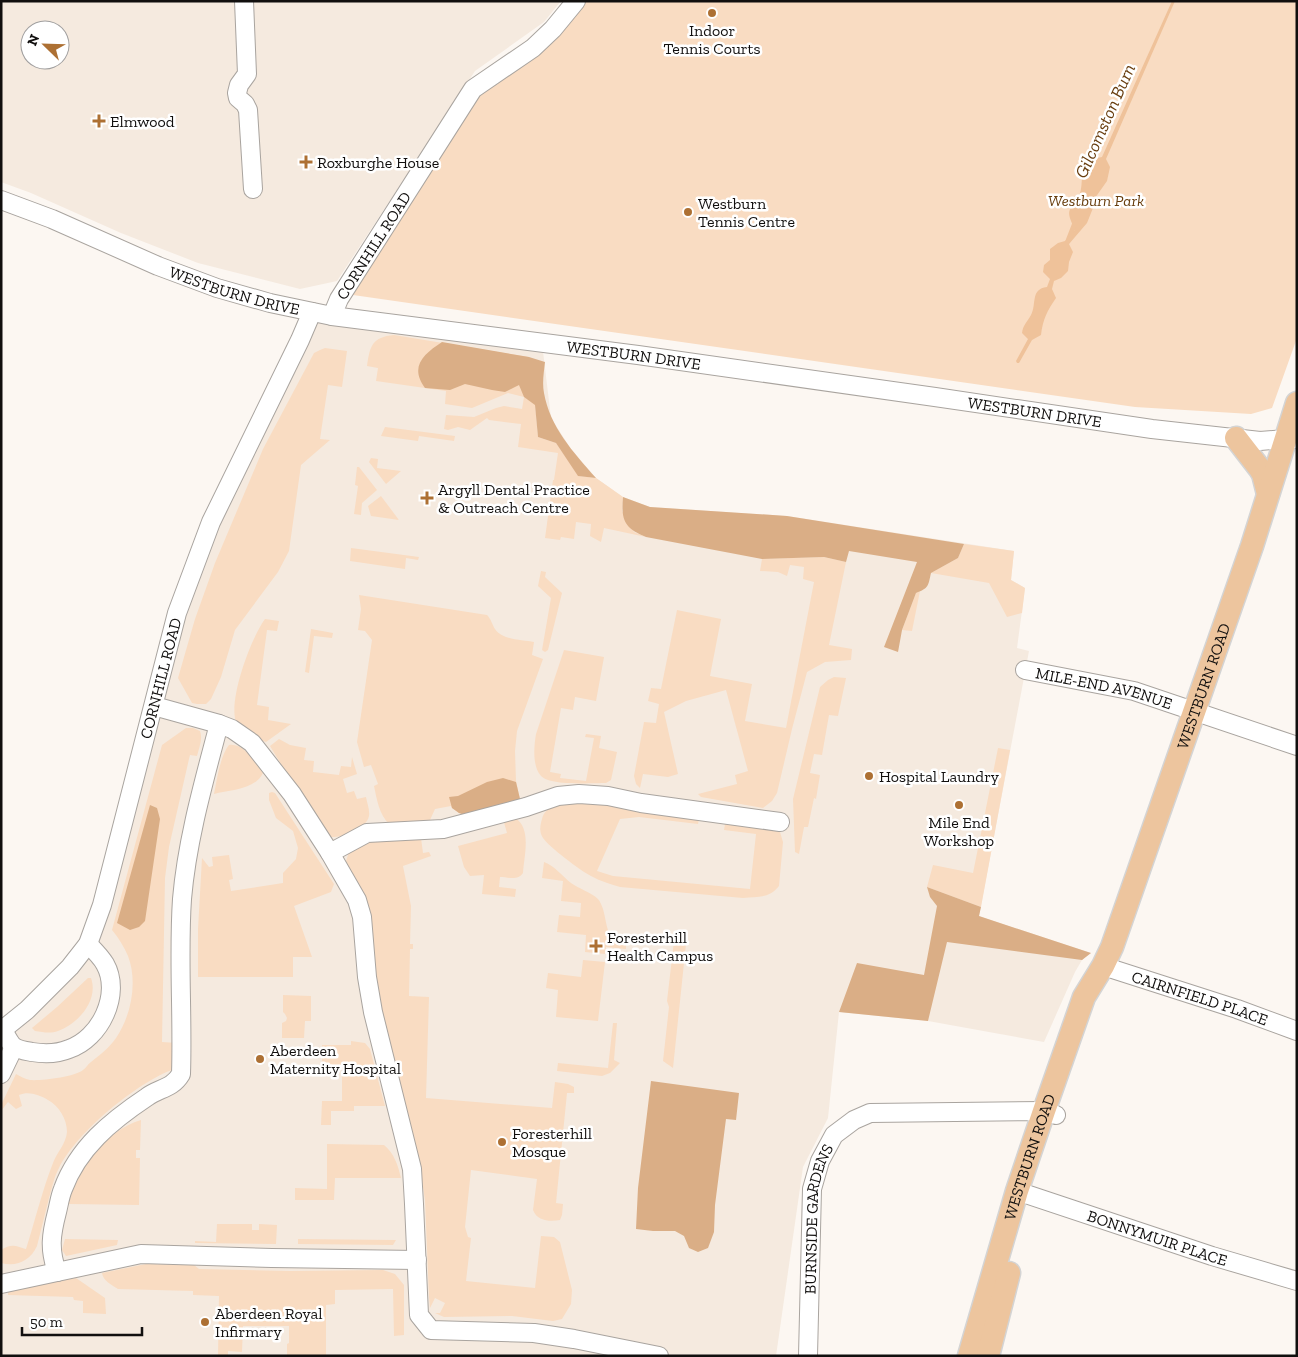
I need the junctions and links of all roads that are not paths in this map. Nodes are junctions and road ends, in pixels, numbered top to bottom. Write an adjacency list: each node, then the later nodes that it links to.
1 (244, 1): 3 (street)
2 (576, 1): 6 (street, CORNHILL ROAD)
3 (252, 189)
4 (1, 200): 5 (street, WESTBURN DRIVE)
5 (312, 312): 6 (street, WESTBURN DRIVE); 12 (street, CORNHILL ROAD)
6 (332, 316): 8 (street, WESTBURN DRIVE)
7 (1297, 403): 9 (main road, WESTBURN ROAD)
8 (1236, 438): 9 (street, WESTBURN DRIVE); 10 (main road)
9 (1291, 439): 10 (main road, WESTBURN ROAD)
10 (1268, 494): 13 (main road, WESTBURN ROAD)
11 (1025, 670): 13 (street, MILE-END AVENUE)
12 (154, 706): 14 (street); 18 (street, CORNHILL ROAD)
13 (1194, 711): 15 (street, MILE-END AVENUE); 19 (main road, WESTBURN ROAD)
14 (218, 724): 17 (street); 27 (street)
15 (1297, 746)
16 (780, 822): 17 (street)
17 (330, 853): 26 (street)
18 (88, 944): 20 (street, CORNHILL ROAD); 22 (street)
19 (1103, 966): 21 (street, CAIRNFIELD PLACE); 24 (main road, WESTBURN ROAD)
20 (2, 1030): 22 (street)
21 (1297, 1031)
22 (14, 1047): 23 (street)
23 (1, 1074)
24 (1050, 1113): 25 (main road, WESTBURN ROAD); 31 (street, BURNSIDE GARDENS)
25 (1024, 1193): 28 (street, BONNYMUIR PLACE); 32 (main road, WESTBURN ROAD); 33 (main road, WESTBURN ROAD)
26 (417, 1260): 27 (street); 30 (street)
27 (57, 1272): 29 (street)
28 (1297, 1281)
29 (1, 1284)
30 (659, 1356)
31 (808, 1356)
32 (970, 1356)
33 (988, 1356)

